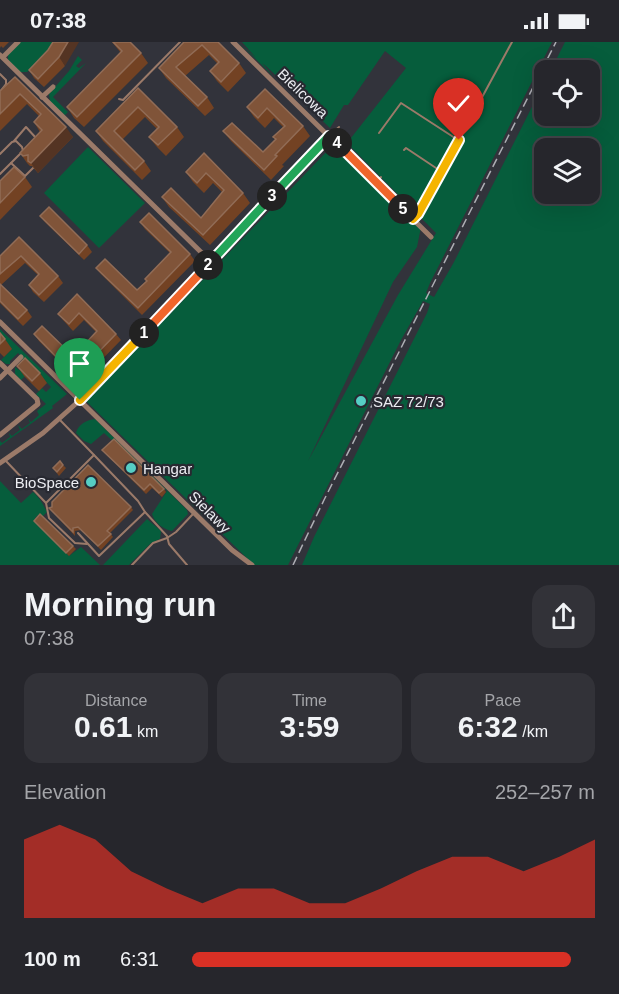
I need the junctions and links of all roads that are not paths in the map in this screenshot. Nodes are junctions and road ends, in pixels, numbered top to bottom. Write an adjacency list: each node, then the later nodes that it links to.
1 (18, 42): 5 (street)
2 (180, 42): 10 (lane)
3 (233, 42): 13 (street, Bielicowa)
4 (512, 42): 14 (lane)
5 (1, 56): 9 (street)
6 (0, 74): 8 (lane)
7 (53, 87): 9 (street)
8 (0, 92)
9 (42, 97): 27 (street)
10 (119, 99)
11 (339, 127): 13 (lane)
12 (379, 133): 14 (lane)
13 (329, 136): 24 (street, Bielicowa); 33 (street)
14 (459, 140): 21 (lane)
15 (14, 141): 16 (lane); 18 (lane); 19 (lane)
16 (30, 143)
17 (404, 150): 21 (lane)
18 (0, 154)
19 (11, 163): 20 (lane); 22 (lane)
20 (33, 168)
21 (441, 172): 25 (lane)
22 (0, 174)
23 (381, 177): 24 (lane)
24 (376, 183): 25 (street, Bielicowa)
25 (413, 219): 26 (street, Bielicowa)
26 (431, 237)
27 (206, 257)
28 (0, 322): 33 (street, Sielawy)
29 (21, 357): 31 (street)
30 (0, 363): 31 (street)
31 (8, 370): 32 (street); 35 (street)
32 (0, 378)
33 (80, 400): 34 (street); 41 (street, Sielawy)
34 (59, 419): 36 (lane); 37 (street)
35 (0, 435)
36 (94, 455): 38 (lane); 40 (lane)
37 (2, 461): 38 (lane)
38 (46, 503): 39 (lane); 46 (lane)
39 (52, 508)
40 (145, 512): 45 (lane); 46 (lane)
41 (194, 512): 43 (lane); 49 (street, Sielawy)
42 (78, 533): 46 (lane)
43 (173, 534): 44 (lane); 45 (lane)
44 (178, 536)
45 (167, 538): 47 (lane); 48 (lane)
46 (87, 544)
47 (132, 565)
48 (187, 565)
49 (252, 565)

